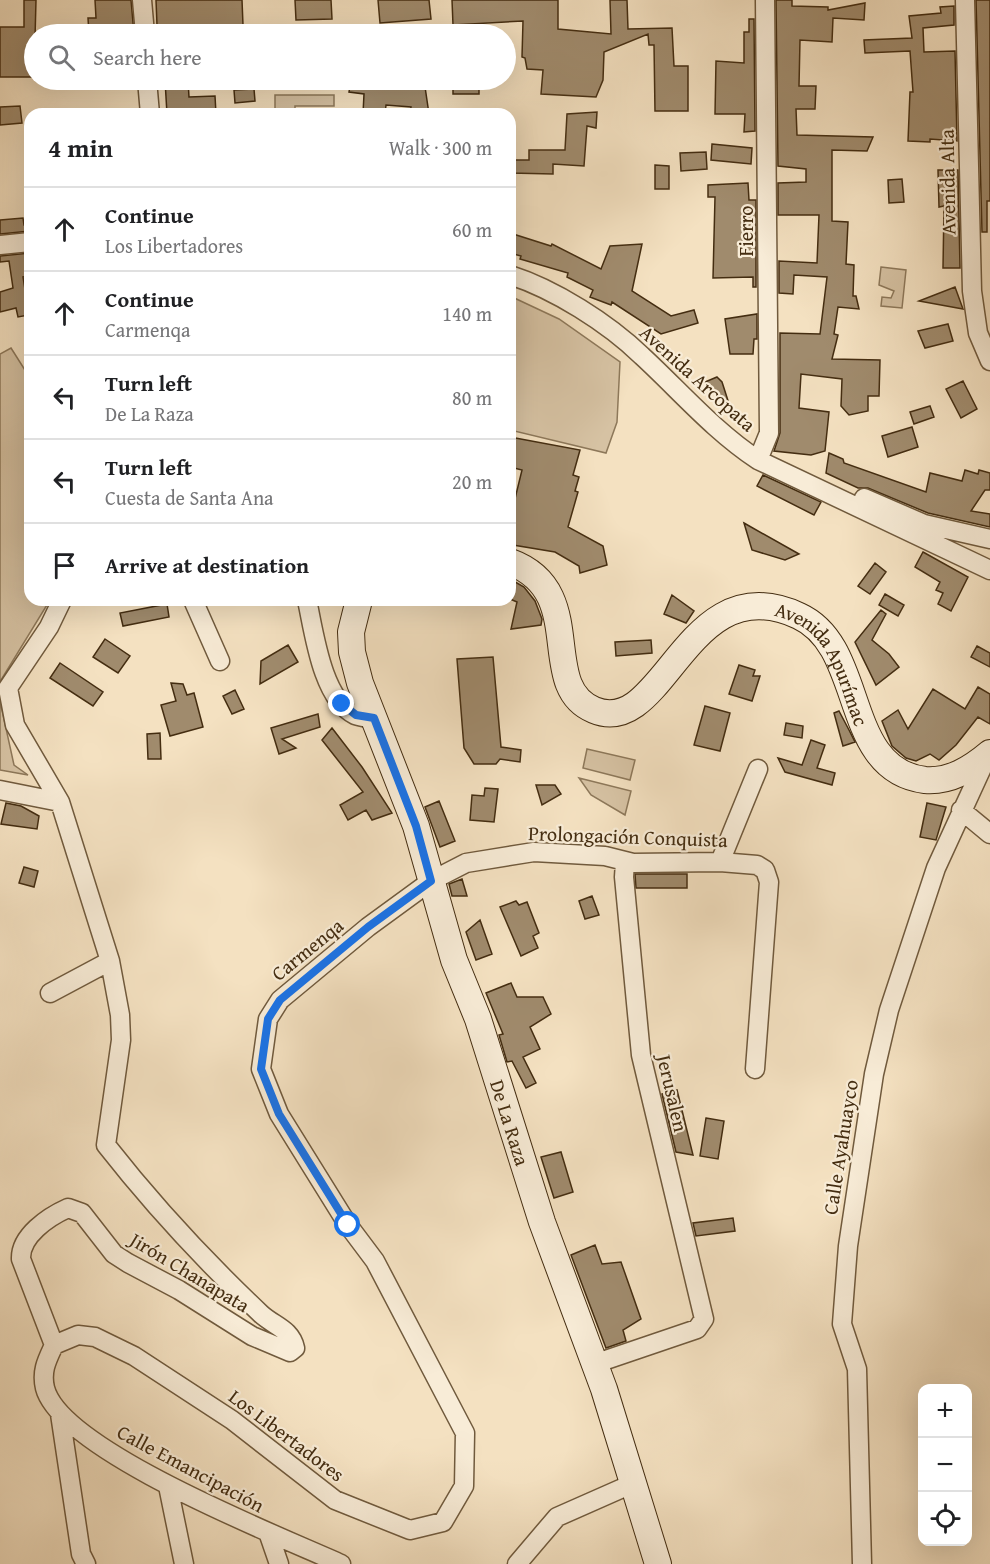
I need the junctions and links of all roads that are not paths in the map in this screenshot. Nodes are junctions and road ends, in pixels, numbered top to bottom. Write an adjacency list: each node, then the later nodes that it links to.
1 (142, 0): 4 (street)
2 (765, 0): 12 (street, Fierro)
3 (964, 0): 11 (street, Avenida Alta)
4 (144, 24)
5 (148, 90): 6 (street)
6 (149, 108)
7 (24, 243): 8 (street)
8 (0, 245)
9 (516, 266): 12 (street, Avenida Arcopata)
10 (516, 278): 12 (street, Avenida Arcopata)
11 (990, 361)
12 (760, 455): 13 (street, Avenida Arcopata); 15 (street, Avenida Arcopata)
13 (990, 539)
14 (516, 565): 22 (main road, Avenida Apurímac)
15 (990, 570)
16 (59, 606): 25 (street)
17 (196, 606): 20 (street)
18 (308, 606): 21 (street)
19 (358, 606): 21 (main road, De La Raza)
20 (220, 661)
21 (374, 718): 30 (main road, De La Raza)
22 (989, 753): 26 (street, Calle Ayahuayco)
23 (758, 769): 29 (street)
24 (0, 790): 25 (street)
25 (60, 802): 31 (street)
26 (961, 810): 27 (street); 47 (street, Calle Ayahuayco)
27 (990, 834)
28 (625, 862): 29 (street, Prolongación Conquista); 30 (street, Prolongación Conquista); 36 (street, Jerusalen)
29 (720, 862): 33 (street, Prolongación Conquista)
30 (431, 881): 34 (street, Carmenqa); 36 (main road, De La Raza)
31 (110, 960): 32 (street); 35 (street, Jirón Chanapata)
32 (50, 993)
33 (755, 1069)
34 (279, 1114): 35 (street, Los Libertadores)
35 (54, 1345): 37 (street)
36 (594, 1364): 38 (main road, De La Raza)
37 (60, 1414): 39 (street, Calle Emancipación); 41 (street)
38 (634, 1483): 45 (street); 46 (main road, De La Raza)
39 (168, 1486): 40 (street, Calle Emancipación); 42 (street)
40 (269, 1535): 43 (street); 44 (street, Calle Emancipación)
41 (86, 1564)
42 (184, 1564)
43 (279, 1564)
44 (341, 1564)
45 (518, 1564)
46 (657, 1564)
47 (862, 1564)

